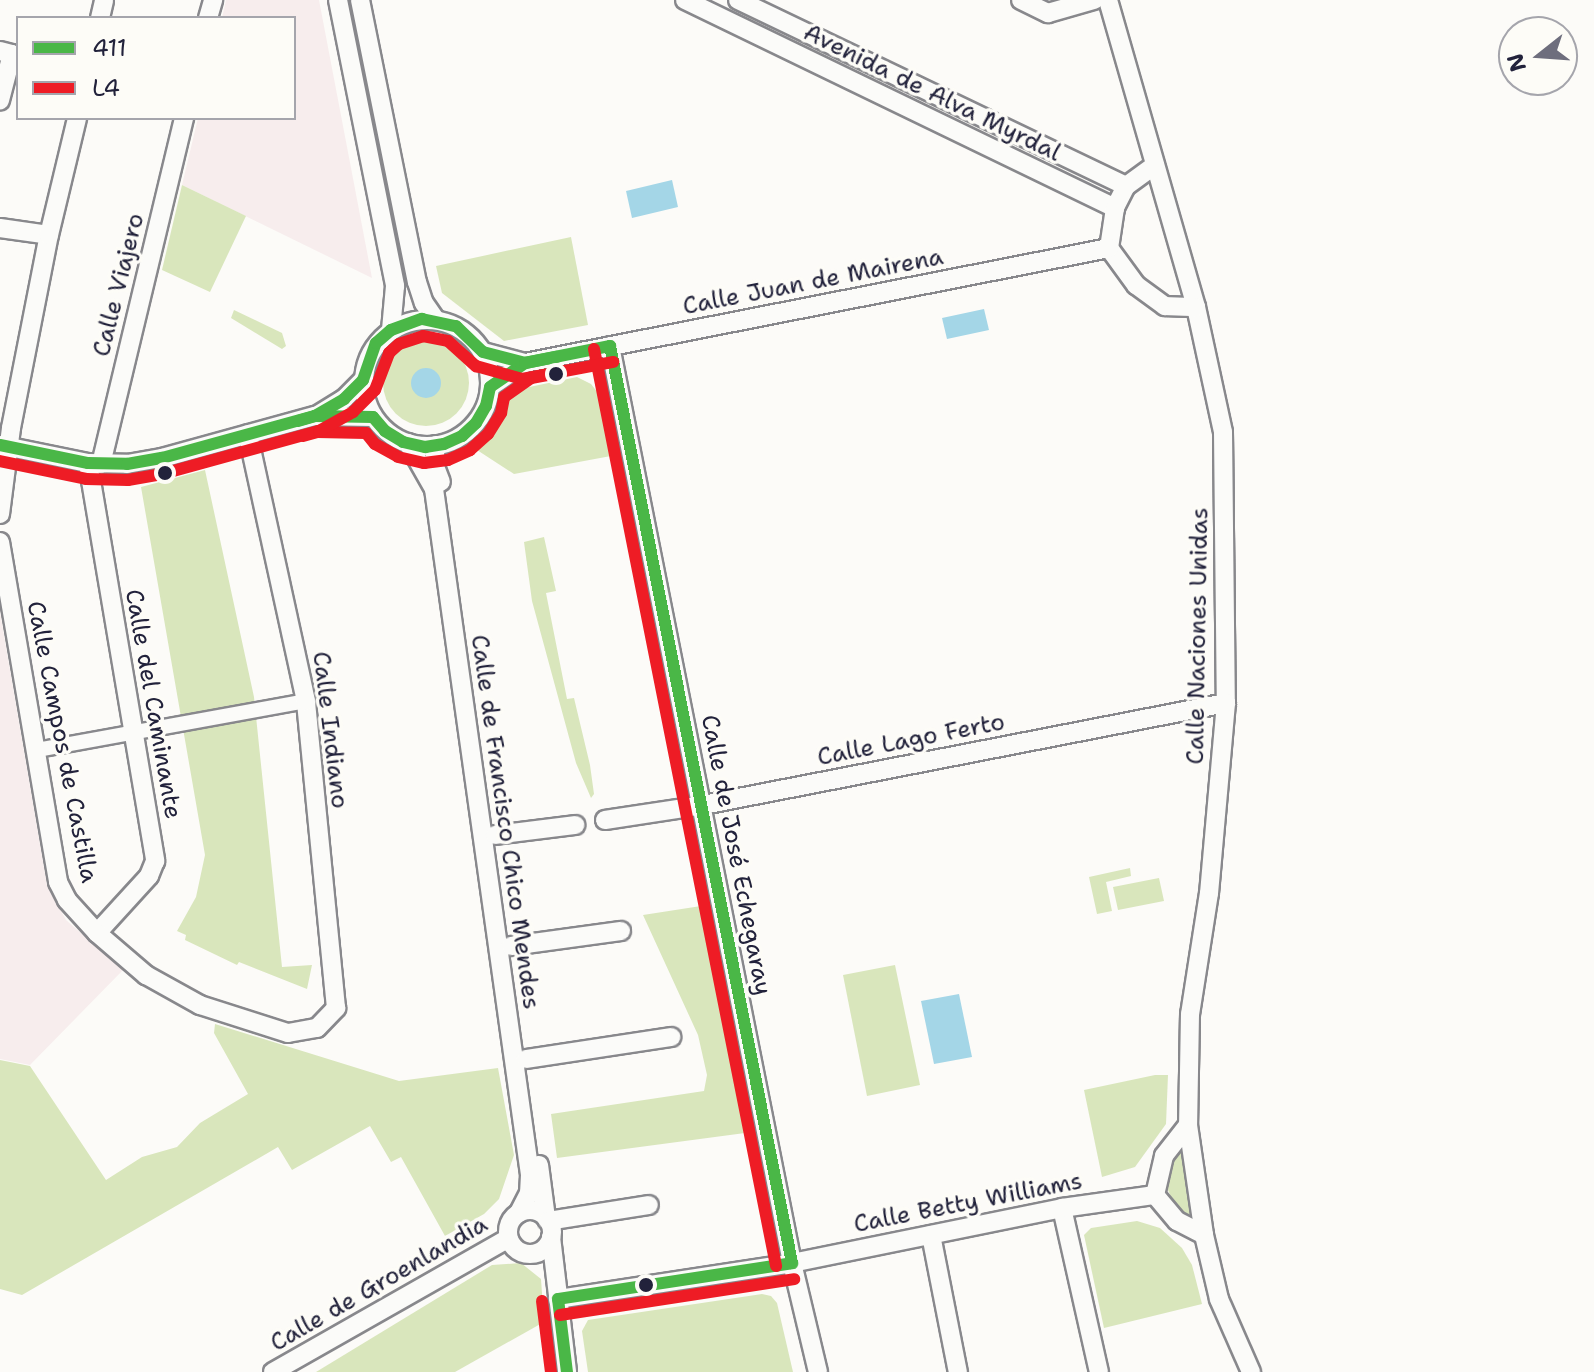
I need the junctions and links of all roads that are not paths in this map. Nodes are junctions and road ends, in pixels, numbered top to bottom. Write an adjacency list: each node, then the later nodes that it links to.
1 (338, 0): 20 (street)
2 (360, 0): 19 (street)
3 (685, 0): 14 (street, Avenida de Alva Myrdal)
4 (738, 0): 13 (street, Avenida de Alva Myrdal)
5 (1021, 0): 6 (street)
6 (1094, 0)
7 (1108, 0): 12 (street, Calle Naciones Unidas)
8 (6, 53): 9 (street)
9 (0, 100)
10 (77, 120): 16 (street)
11 (184, 120): 32 (street, Calle Viajero)
12 (1155, 165): 13 (street); 18 (street, Calle Naciones Unidas)
13 (1126, 186): 14 (street)
14 (1115, 208): 17 (street)
15 (0, 228): 16 (street)
16 (49, 235): 31 (street)
17 (1109, 248): 18 (street); 21 (street, Calle Juan de Mairena)
18 (1196, 307): 36 (street, Calle Naciones Unidas)
19 (435, 319): 20 (street); 22 (street)
20 (391, 330): 24 (street)
21 (610, 346): 23 (street, Calle Juan de Mairena); 39 (street, Calle de José Echegaray)
22 (483, 352): 23 (street, Calle Juan de Mairena); 25 (street)
23 (525, 363): 25 (street, Calle Juan de Mairena)
24 (363, 380): 26 (street); 27 (street)
25 (490, 387): 30 (street)
26 (315, 416): 27 (street); 28 (street)
27 (373, 417): 29 (street)
28 (248, 434): 32 (street); 35 (street, Calle Indiano)
29 (408, 443): 30 (street); 53 (street, Calle de Francisco Chico Mendes)
30 (436, 445): 42 (street, Calle de Francisco Chico Mendes)
31 (4, 446): 32 (street); 33 (street)
32 (94, 464): 37 (street, Calle del Caminante)
33 (0, 514)
34 (0, 542): 38 (street, Calle Campos de Castilla)
35 (306, 701): 37 (street); 46 (street, Calle Indiano)
36 (1226, 703): 39 (street, Calle Lago Ferto); 49 (street, Calle Naciones Unidas)
37 (134, 732): 38 (street); 44 (street, Calle del Caminante)
38 (37, 750): 44 (street, Calle Campos de Castilla)
39 (703, 805): 40 (street, Calle Lago Ferto); 58 (street, Calle de José Echegaray)
40 (605, 820)
41 (575, 825): 42 (street)
42 (495, 835): 45 (street, Calle de Francisco Chico Mendes)
43 (621, 931): 45 (street)
44 (97, 933): 46 (street, Calle Campos de Castilla)
45 (511, 946): 48 (street, Calle de Francisco Chico Mendes)
46 (317, 1028)
47 (671, 1037): 48 (street)
48 (526, 1059): 54 (street, Calle de Francisco Chico Mendes)
49 (1188, 1125): 50 (street); 56 (street, Calle Naciones Unidas)
50 (1155, 1195): 52 (street, Calle Betty Williams); 56 (street)
51 (649, 1205): 54 (street)
52 (1062, 1208): 55 (street, Calle Betty Williams); 64 (street)
53 (519, 1213): 54 (street); 57 (street)
54 (548, 1225): 57 (street); 59 (street, Calle de Francisco Chico Mendes)
55 (931, 1235): 58 (street, Calle Betty Williams); 63 (street)
56 (1204, 1235): 65 (street, Calle Naciones Unidas)
57 (515, 1245): 59 (street, Calle de Francisco Chico Mendes); 60 (street, Calle de Groenlandia)
58 (792, 1263): 59 (street, Calle Betty Williams); 62 (street, Calle de José Echegaray)
59 (558, 1299): 61 (street, Calle de Francisco Chico Mendes)
60 (273, 1372)
61 (567, 1372)
62 (818, 1372)
63 (958, 1372)
64 (1099, 1372)
65 (1251, 1372)

